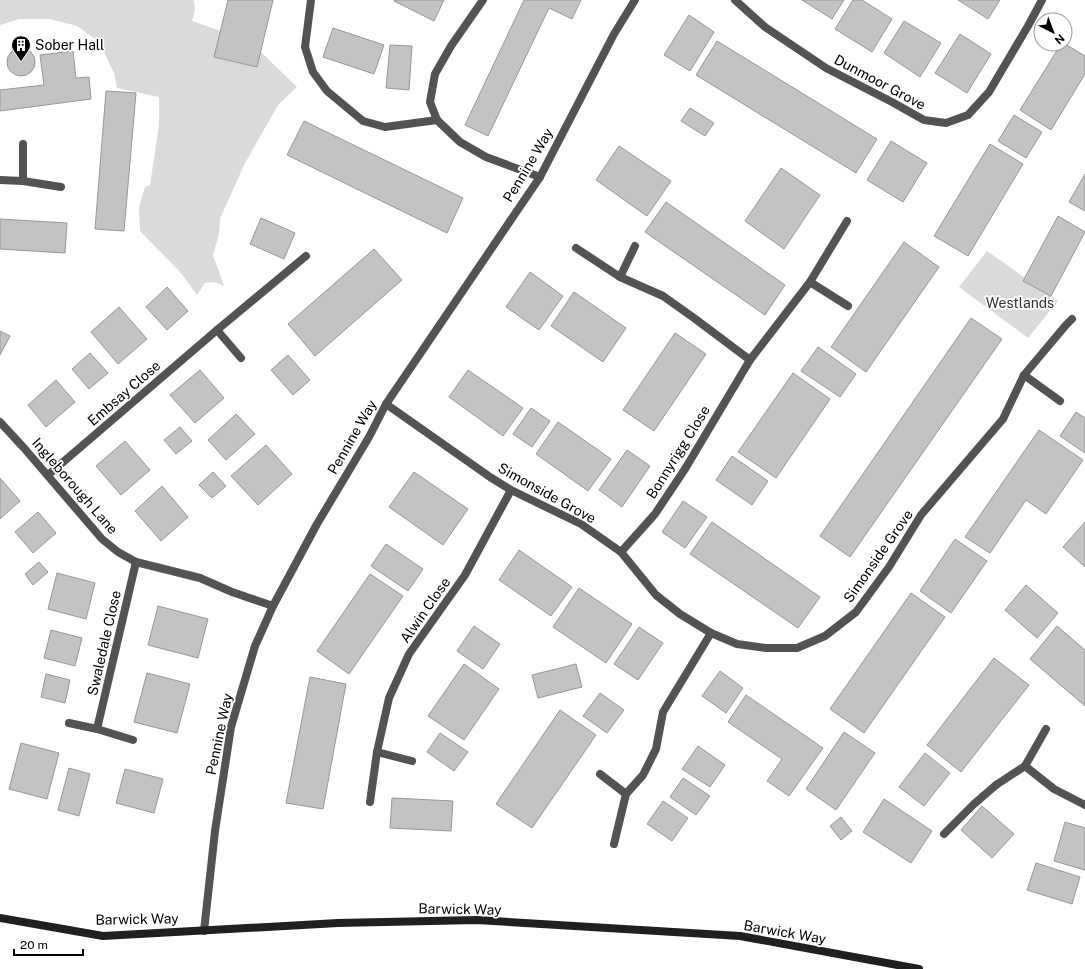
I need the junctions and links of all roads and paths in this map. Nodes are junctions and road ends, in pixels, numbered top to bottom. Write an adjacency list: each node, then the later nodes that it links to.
1 (310, 0): 6 (street)
2 (483, 0): 6 (street)
3 (634, 0): 8 (street, Pennine Way)
4 (735, 0): 5 (street, Dunmoor Grove)
5 (1042, 0)
6 (437, 120): 8 (street)
7 (23, 144): 10 (street)
8 (540, 177): 25 (street, Pennine Way)
9 (0, 180): 10 (street)
10 (22, 181): 11 (street)
11 (61, 187)
12 (848, 221): 17 (street, Bonnyrigg Close)
13 (635, 246): 16 (street)
14 (576, 248): 16 (street)
15 (306, 256): 20 (street, Embsay Close)
16 (620, 277): 22 (street)
17 (810, 282): 18 (street); 22 (street, Bonnyrigg Close)
18 (848, 306)
19 (1072, 319): 23 (street, Simonside Grove)
20 (217, 330): 21 (street); 27 (street, Embsay Close)
21 (241, 358)
22 (750, 360): 29 (street, Bonnyrigg Close)
23 (1024, 375): 24 (street); 32 (street, Simonside Grove)
24 (1060, 401)
25 (386, 404): 28 (street, Simonside Grove); 31 (street, Pennine Way)
26 (0, 422): 27 (street, Ingleborough Lane)
27 (48, 475): 30 (street, Ingleborough Lane)
28 (511, 490): 29 (street, Simonside Grove); 37 (street, Alwin Close)
29 (621, 552): 32 (street, Simonside Grove)
30 (136, 562): 31 (street, Ingleborough Lane); 35 (street, Swaledale Close)
31 (272, 606): 47 (street, Pennine Way)
32 (711, 633): 41 (street)
33 (69, 723): 35 (street)
34 (1046, 729): 39 (street)
35 (97, 730): 36 (street)
36 (133, 740)
37 (376, 752): 38 (street); 42 (street, Alwin Close)
38 (412, 761)
39 (1025, 766): 43 (street); 44 (street)
40 (600, 774): 41 (street)
41 (626, 794): 45 (street)
42 (370, 802)
43 (1085, 805)
44 (944, 834)
45 (614, 844)
46 (0, 918): 47 (street, Barwick Way)
47 (204, 931): 48 (street, Barwick Way)
48 (919, 969)

